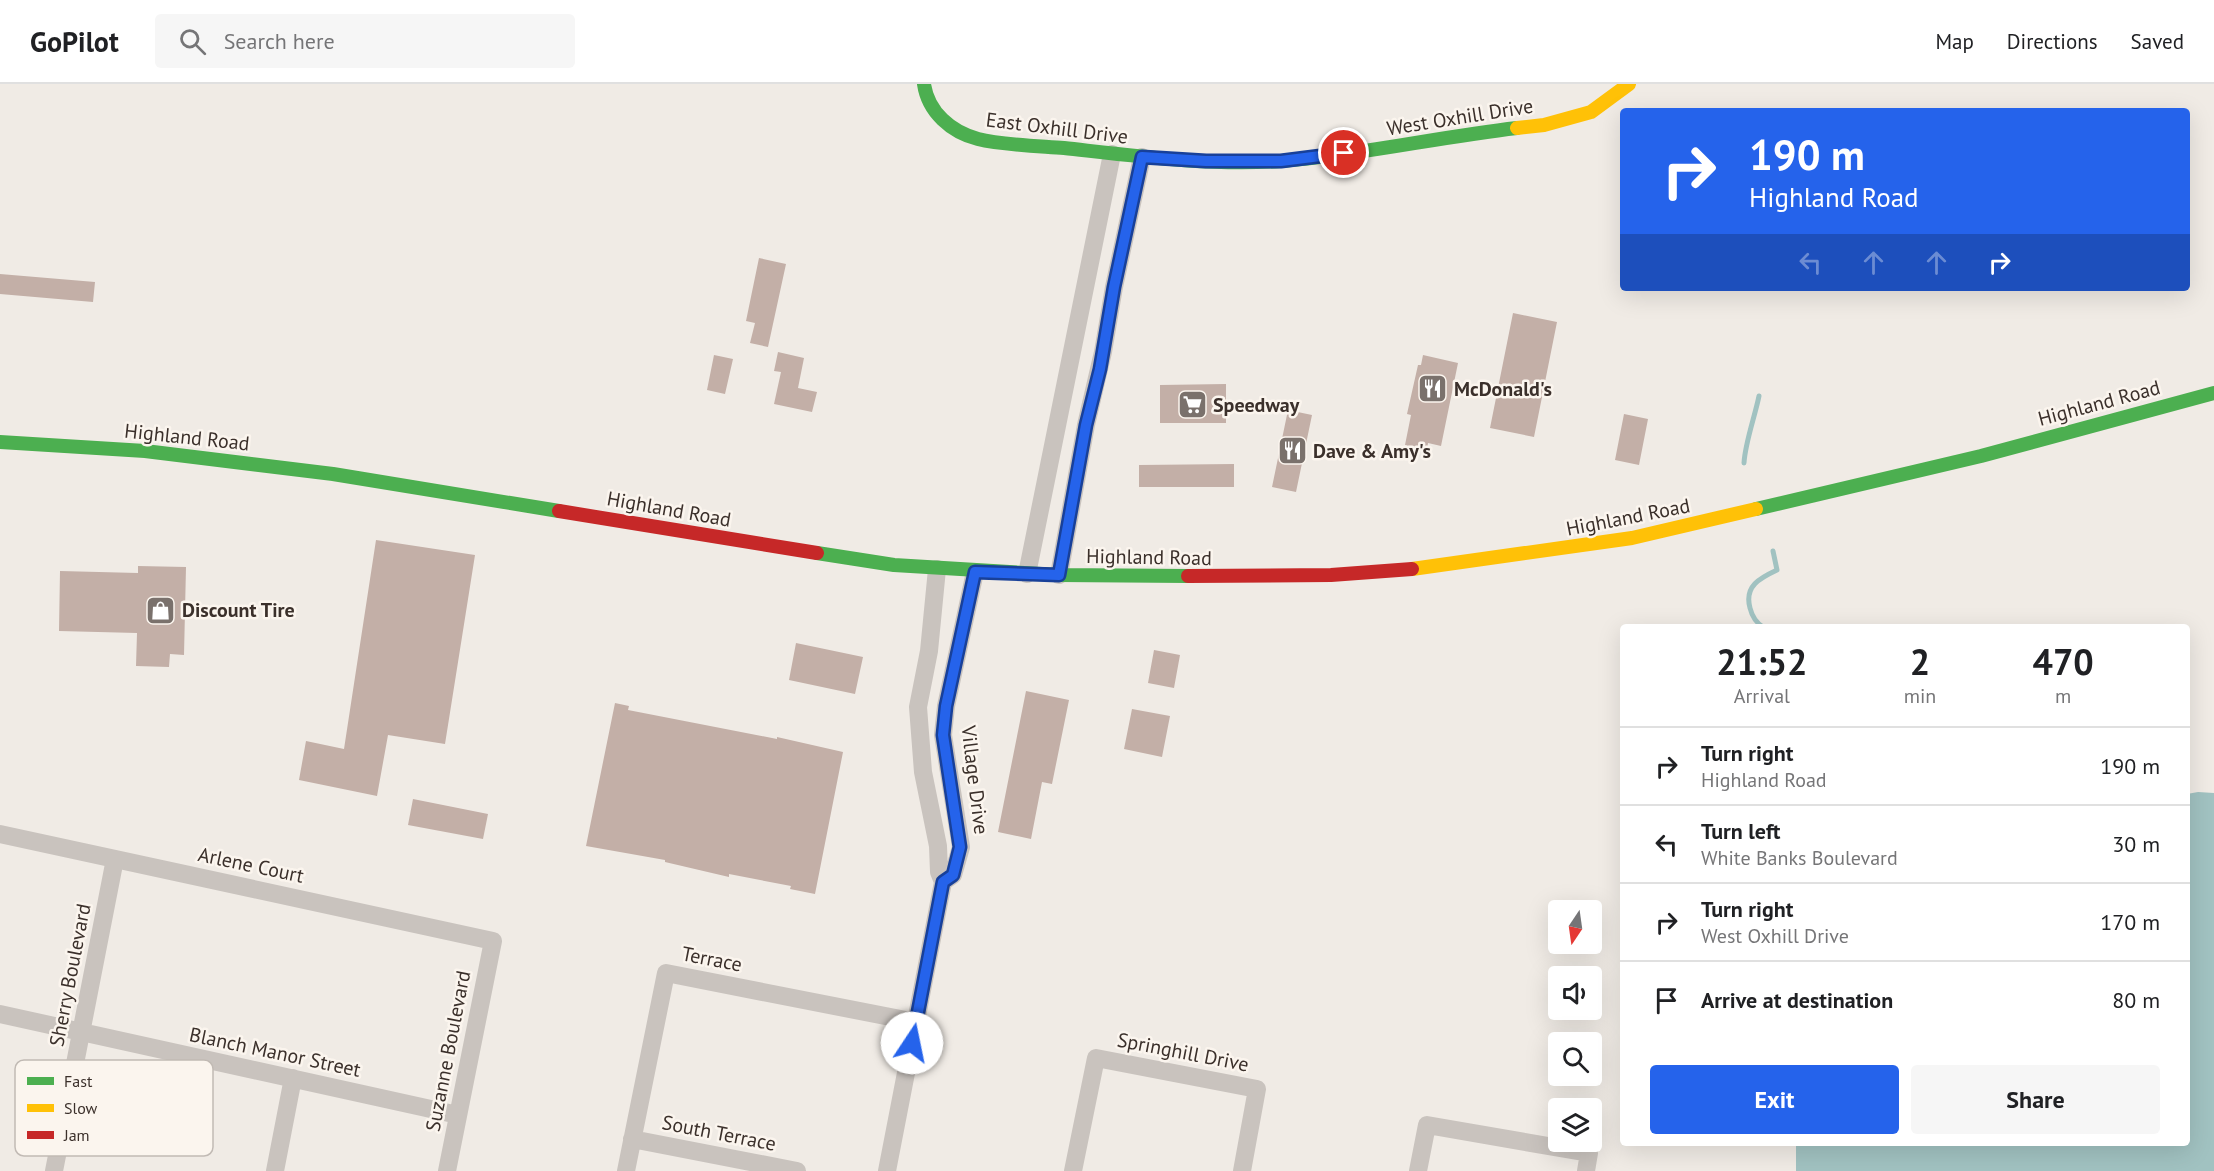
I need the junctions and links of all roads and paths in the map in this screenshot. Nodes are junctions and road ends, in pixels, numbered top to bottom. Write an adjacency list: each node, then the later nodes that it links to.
1 (924, 84): 3 (main road, East Oxhill Drive)
2 (1629, 84): 4 (main road, West Oxhill Drive)
3 (1112, 154): 4 (main road, East Oxhill Drive); 5 (street)
4 (1142, 157): 6 (street)
5 (1073, 346): 6 (street); 8 (street)
6 (1103, 352): 9 (street)
7 (2214, 393): 14 (main road, Highland Road)
8 (1058, 420): 9 (street); 13 (street)
9 (1086, 425): 14 (street)
10 (0, 442): 11 (main road, Highland Road)
11 (937, 569): 12 (main road, Highland Road); 17 (street, Village Drive)
12 (975, 572): 13 (main road, Highland Road); 17 (street, Village Drive)
13 (1027, 574): 14 (main road, Highland Road)
14 (1059, 575)
15 (0, 834): 16 (street, Arlene Court)
16 (115, 859): 18 (street, Arlene Court); 21 (street, Sherry Boulevard)
17 (943, 882): 20 (street, Village Drive)
18 (493, 940): 26 (street, Suzanne Boulevard)
19 (0, 1014): 21 (street)
20 (916, 1022): 27 (street, Terrace); 34 (street, Village Drive)
21 (81, 1032): 22 (street, Sherry Boulevard); 23 (street, Blanch Manor Street)
22 (76, 1060)
23 (210, 1060)
24 (213, 1061): 25 (street, Blanch Manor Street)
25 (293, 1078): 26 (street, Blanch Manor Street); 30 (street)
26 (458, 1115): 31 (street, Suzanne Boulevard)
27 (633, 1139): 32 (street); 33 (street, South Terrace)
28 (57, 1156): 29 (street, Sherry Boulevard)
29 (54, 1171)
30 (275, 1171)
31 (447, 1171)
32 (626, 1171)
33 (797, 1171)
34 (887, 1171)
35 (1073, 1171): 36 (street, Springhill Drive)
36 (1242, 1171)
37 (1418, 1171): 38 (street)
38 (1586, 1171)

